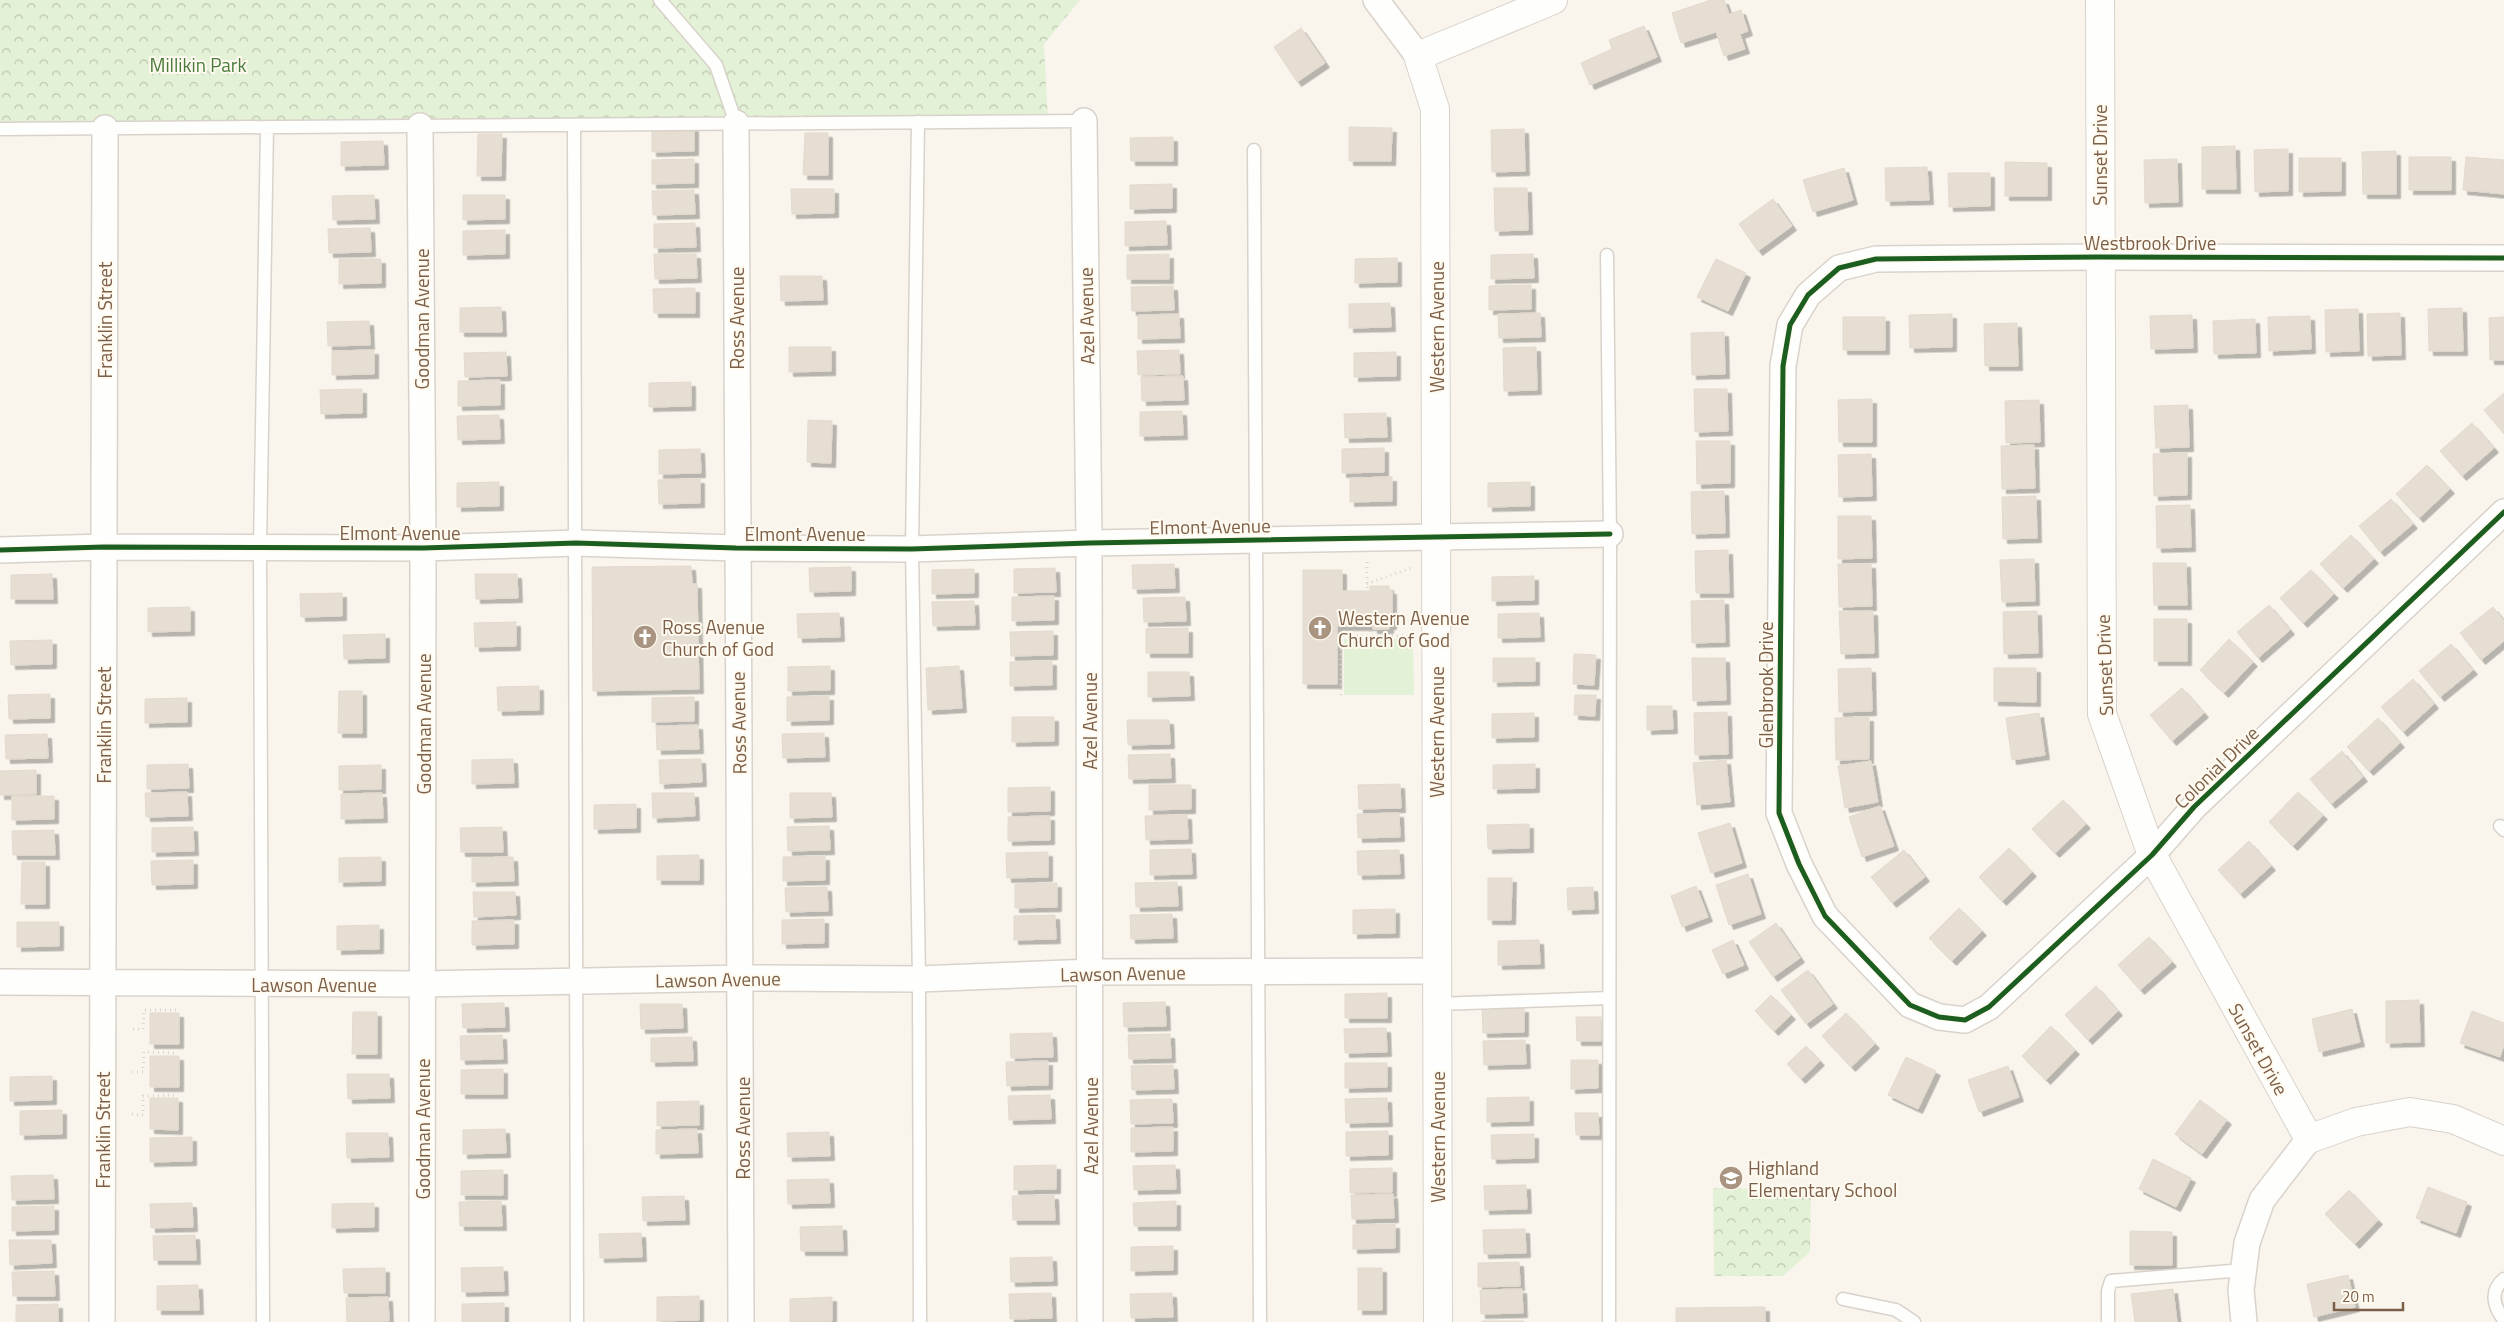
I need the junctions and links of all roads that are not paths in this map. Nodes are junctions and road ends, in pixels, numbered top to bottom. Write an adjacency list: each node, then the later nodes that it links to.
1 (660, 0): 8 (lane)
2 (1376, 0): 5 (street)
3 (1553, 0): 5 (street)
4 (2100, 0): 16 (street, Sunset Drive)
5 (1418, 56): 21 (street, Western Avenue)
6 (1084, 121): 7 (lane); 24 (street, Azel Avenue)
7 (918, 122): 8 (lane); 29 (lane)
8 (736, 123): 9 (lane); 28 (street, Ross Avenue)
9 (574, 124): 10 (lane); 23 (lane)
10 (420, 126): 11 (lane); 27 (street, Goodman Avenue)
11 (267, 127): 12 (lane); 26 (lane)
12 (105, 128): 13 (lane); 25 (street, Franklin Street)
13 (0, 129)
14 (1254, 150): 22 (lane)
15 (1607, 255): 20 (lane)
16 (2099, 256): 17 (street, Westbrook Drive); 18 (street, Westbrook Drive); 31 (street, Sunset Drive)
17 (2504, 258)
18 (1808, 295): 44 (street, Glenbrook Drive)
19 (2504, 512): 31 (street, Colonial Drive)
20 (1610, 534): 21 (street, Elmont Avenue); 42 (lane)
21 (1436, 538): 22 (street, Elmont Avenue); 32 (street, Western Avenue)
22 (1254, 541): 24 (street, Elmont Avenue); 34 (lane)
23 (576, 543): 27 (street, Elmont Avenue); 28 (street, Elmont Avenue); 38 (lane)
24 (1089, 543): 29 (street, Elmont Avenue); 33 (street, Azel Avenue)
25 (104, 547): 26 (street, Elmont Avenue); 30 (street, Elmont Avenue); 39 (street, Franklin Street)
26 (260, 547): 27 (street, Elmont Avenue); 40 (lane)
27 (423, 548): 41 (street, Goodman Avenue)
28 (736, 548): 29 (street, Elmont Avenue); 35 (street, Ross Avenue)
29 (912, 549): 36 (lane)
30 (0, 550)
31 (2152, 856): 44 (street, Colonial Drive); 45 (street, Sunset Drive)
32 (1437, 971): 34 (street, Lawson Avenue); 43 (street, Western Avenue)
33 (1090, 972): 34 (street, Lawson Avenue); 36 (street, Lawson Avenue); 57 (street, Azel Avenue)
34 (1259, 973): 58 (lane)
35 (742, 978): 36 (street, Lawson Avenue); 38 (street, Lawson Avenue); 55 (street, Ross Avenue)
36 (919, 979): 56 (lane)
37 (0, 982): 39 (street, Lawson Avenue)
38 (576, 982): 41 (street, Lawson Avenue); 54 (lane)
39 (102, 983): 40 (street, Lawson Avenue); 51 (street, Franklin Street)
40 (263, 984): 41 (street, Lawson Avenue); 52 (lane)
41 (422, 984): 53 (street, Goodman Avenue)
42 (1609, 998): 43 (lane); 60 (lane)
43 (1436, 1004): 59 (street, Western Avenue)
44 (1939, 1017)
45 (2309, 1139): 46 (street); 47 (street)
46 (2504, 1142)
47 (2243, 1270): 62 (lane); 63 (street)
48 (2504, 1279): 50 (lane)
49 (1843, 1298): 61 (lane)
50 (2504, 1320)
51 (102, 1322)
52 (262, 1322)
53 (422, 1322)
54 (577, 1322)
55 (741, 1322)
56 (920, 1322)
57 (1090, 1322)
58 (1260, 1322)
59 (1438, 1322)
60 (1609, 1322)
61 (1914, 1322)
62 (2108, 1322)
63 (2244, 1322)

